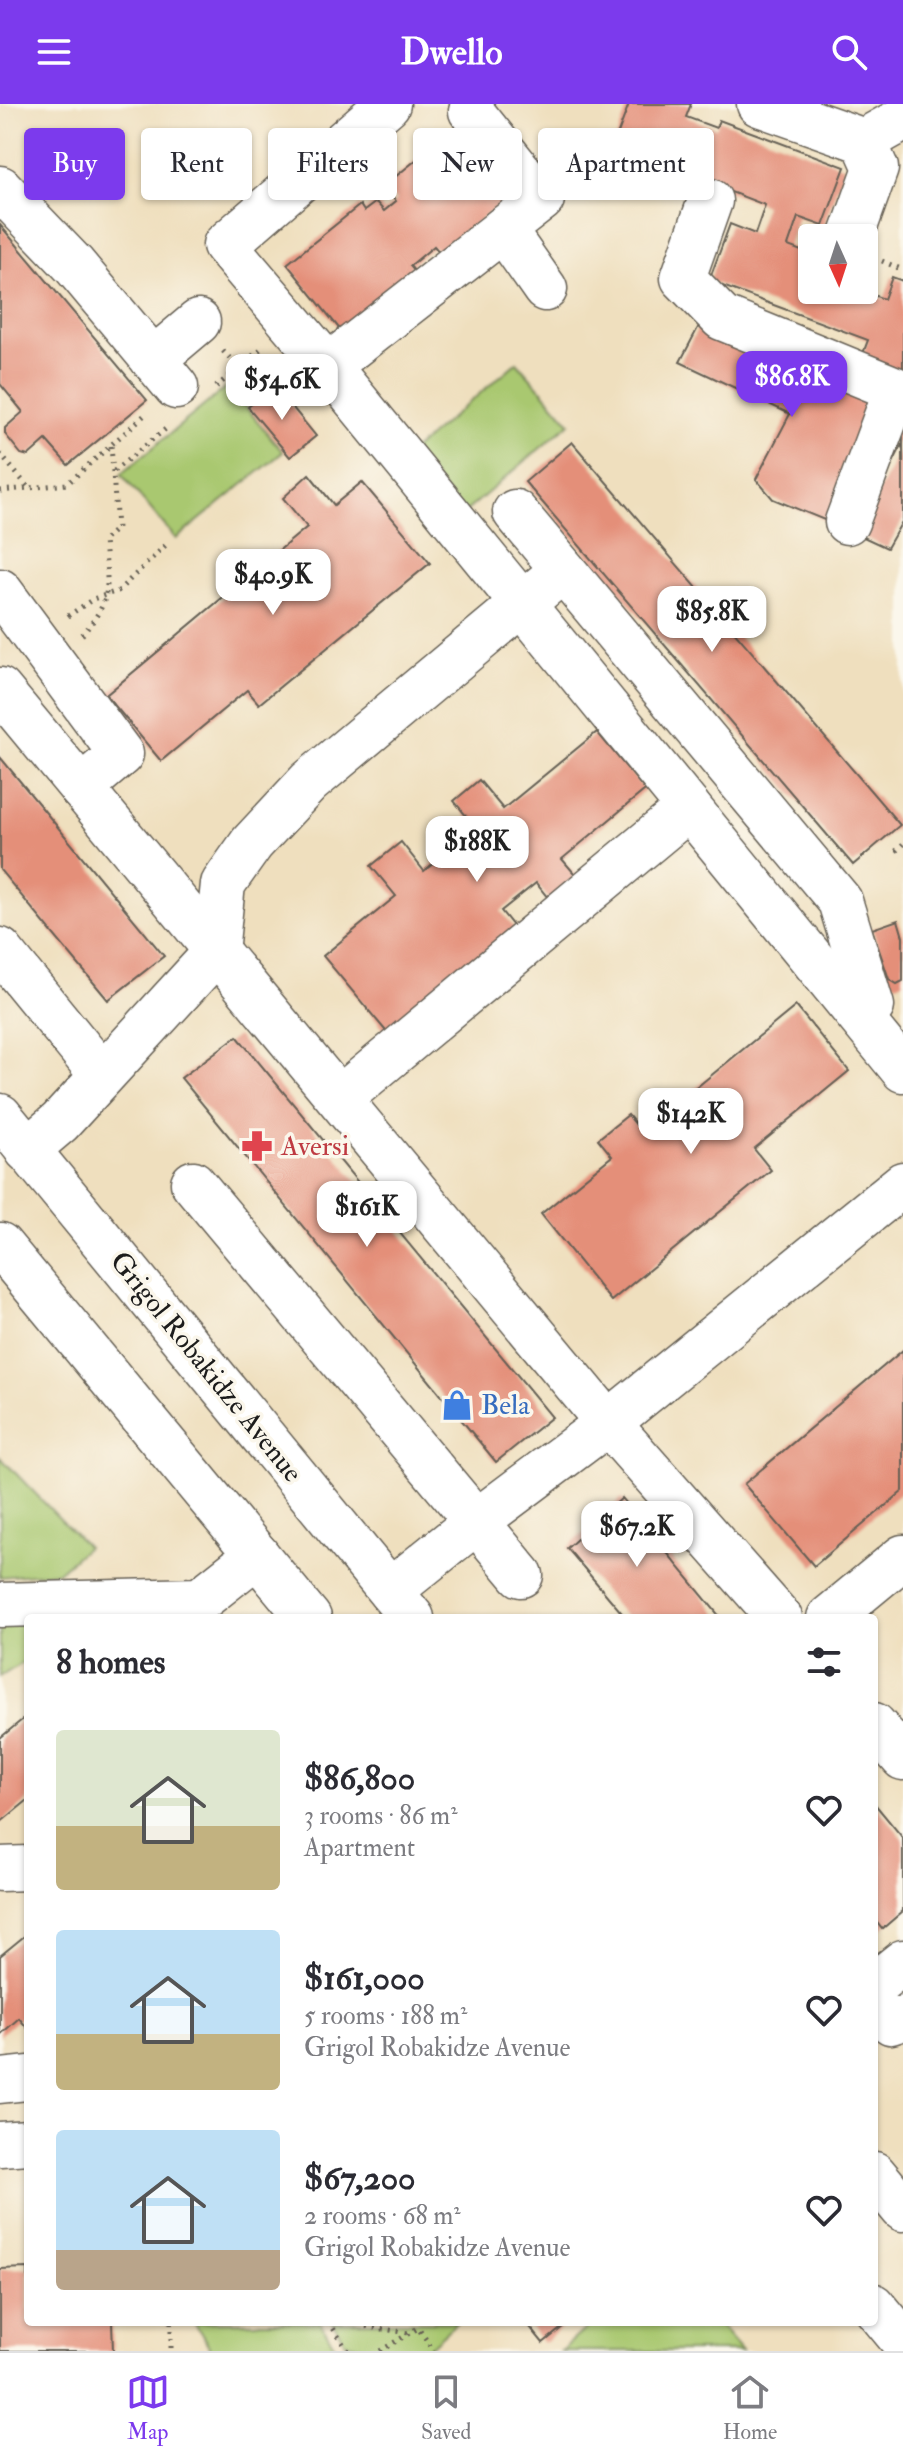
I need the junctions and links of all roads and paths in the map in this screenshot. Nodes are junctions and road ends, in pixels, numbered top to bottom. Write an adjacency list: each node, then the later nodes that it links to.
1 (388, 104): 12 (main road)
2 (759, 104): 5 (main road)
3 (471, 111): 9 (main road)
4 (903, 119): 5 (main road)
5 (864, 141): 8 (main road)
6 (0, 188): 13 (main road)
7 (710, 201): 14 (main road)
8 (856, 224)
9 (503, 229): 10 (main road); 12 (main road)
10 (545, 289)
11 (198, 322): 13 (main road)
12 (328, 366): 25 (main road)
13 (165, 373): 15 (path)
14 (899, 391): 20 (main road)
15 (111, 445): 17 (path); 24 (path)
16 (0, 454): 17 (path)
17 (29, 488): 18 (path)
18 (0, 491)
19 (515, 512): 22 (main road)
20 (847, 522)
21 (169, 542): 24 (path)
22 (563, 570): 25 (main road); 34 (main road)
23 (0, 591): 26 (main road)
24 (108, 593): 26 (path); 26 (path)
25 (522, 603): 29 (main road); 33 (main road)
26 (45, 653): 28 (main road)
27 (0, 690): 28 (main road)
28 (81, 788): 33 (main road)
29 (689, 808): 34 (main road); 37 (main road)
30 (903, 844): 31 (path)
31 (896, 851)
32 (0, 950): 36 (main road)
33 (216, 952): 36 (main road); 37 (main road)
34 (878, 1006): 35 (main road)
35 (903, 1070)
36 (102, 1075): 39 (main road)
37 (340, 1098): 43 (main road)
38 (0, 1116): 39 (main road, Grigol Robakidze Avenue)
39 (27, 1150): 48 (main road, Grigol Robakidze Avenue)
40 (193, 1183): 44 (main road)
41 (903, 1184): 43 (main road)
42 (0, 1245): 45 (main road)
43 (608, 1423): 44 (main road); 52 (main road)
44 (477, 1521): 47 (main road); 48 (main road)
45 (257, 1555): 50 (main road); 51 (main road)
46 (903, 1557): 53 (main road)
47 (521, 1575)
48 (401, 1604)
49 (0, 1605): 50 (main road)
50 (201, 1609)
51 (306, 1614)
52 (776, 1614)
53 (834, 1614)
54 (878, 1730): 55 (main road)
55 (903, 1758)
56 (24, 1868): 57 (main road)
57 (0, 1869)
58 (903, 1962): 59 (main road)
59 (878, 1982)
60 (878, 2012): 61 (main road)
61 (903, 2018)
62 (24, 2078): 63 (main road)
63 (0, 2081)
64 (24, 2142): 65 (main road)
65 (0, 2144)
66 (878, 2179): 67 (main road)
67 (903, 2209)
68 (878, 2311): 73 (main road)
69 (171, 2326): 74 (path)
70 (332, 2326): 75 (path)
71 (363, 2326): 72 (path)
72 (410, 2333): 76 (path); 77 (path)
73 (903, 2341)
74 (171, 2351)
75 (348, 2351)
76 (380, 2351)
77 (434, 2351)

